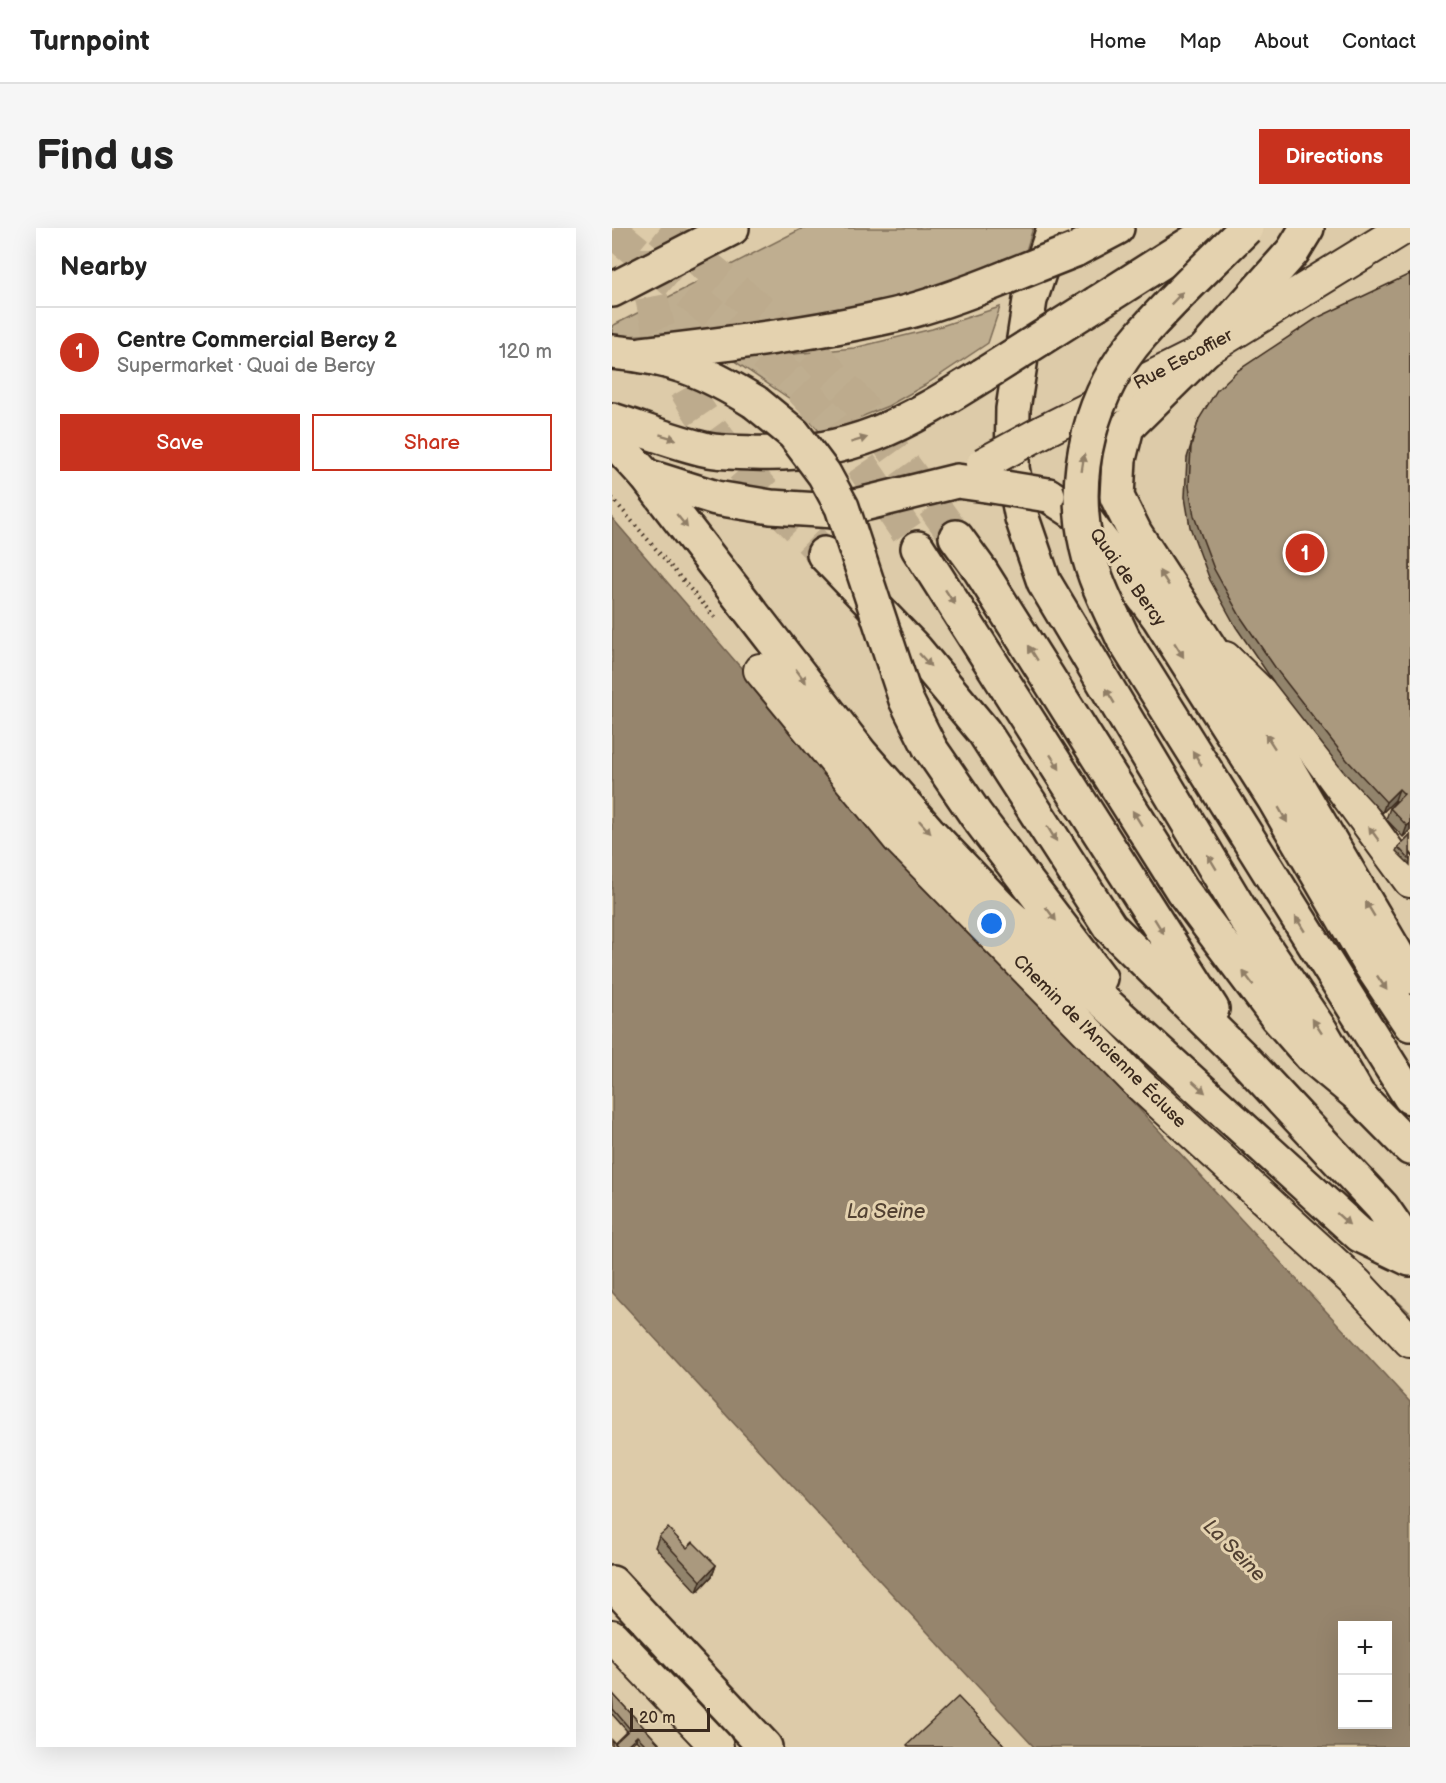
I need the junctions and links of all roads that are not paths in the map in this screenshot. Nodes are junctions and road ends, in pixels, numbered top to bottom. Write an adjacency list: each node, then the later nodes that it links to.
1 (732, 228): 8 (main road)
2 (1117, 228): 7 (main road)
3 (1215, 228): 11 (main road, one-way to 3, bridge)
4 (1246, 228): 26 (main road, one-way to 4, bridge)
5 (1306, 228): 9 (main road, Quai de Bercy)
6 (1404, 228): 9 (street, Rue Escoffier)
7 (1060, 235): 10 (main road, bridge); 25 (main road, one-way to 7)
8 (612, 290)
9 (1204, 351): 14 (street, Rue Escoffier, bridge); 18 (main road, Quai de Bercy, one-way to 9)
10 (627, 353): 23 (main road, one-way to 23, bridge)
11 (612, 420)
12 (612, 439): 13 (main road)
13 (645, 476): 14 (main road, Quai de Bercy); 23 (main road, one-way to 23)
14 (975, 477): 22 (main road, Quai de Bercy, one-way to 22, bridge)
15 (956, 537): 25 (main road, one-way to 15)
16 (918, 548): 24 (main road, one-way to 24)
17 (824, 554): 24 (main road, one-way to 24)
18 (1201, 634): 20 (street, one-way to 18); 21 (main road, Quai de Bercy, one-way to 18)
19 (760, 670): 30 (street, Chemin de l'Ancienne Écluse)
20 (1410, 881)
21 (1410, 978)
22 (1410, 1024)
23 (1156, 1048): 29 (main road, one-way to 29)
24 (1243, 1058): 28 (main road)
25 (1358, 1095): 27 (main road)
26 (1410, 1097)
27 (1410, 1148)
28 (1410, 1247)
29 (1410, 1259)
30 (1410, 1341)
31 (612, 1583): 34 (main road)
32 (612, 1636): 33 (street)
33 (717, 1747)
34 (765, 1747)

